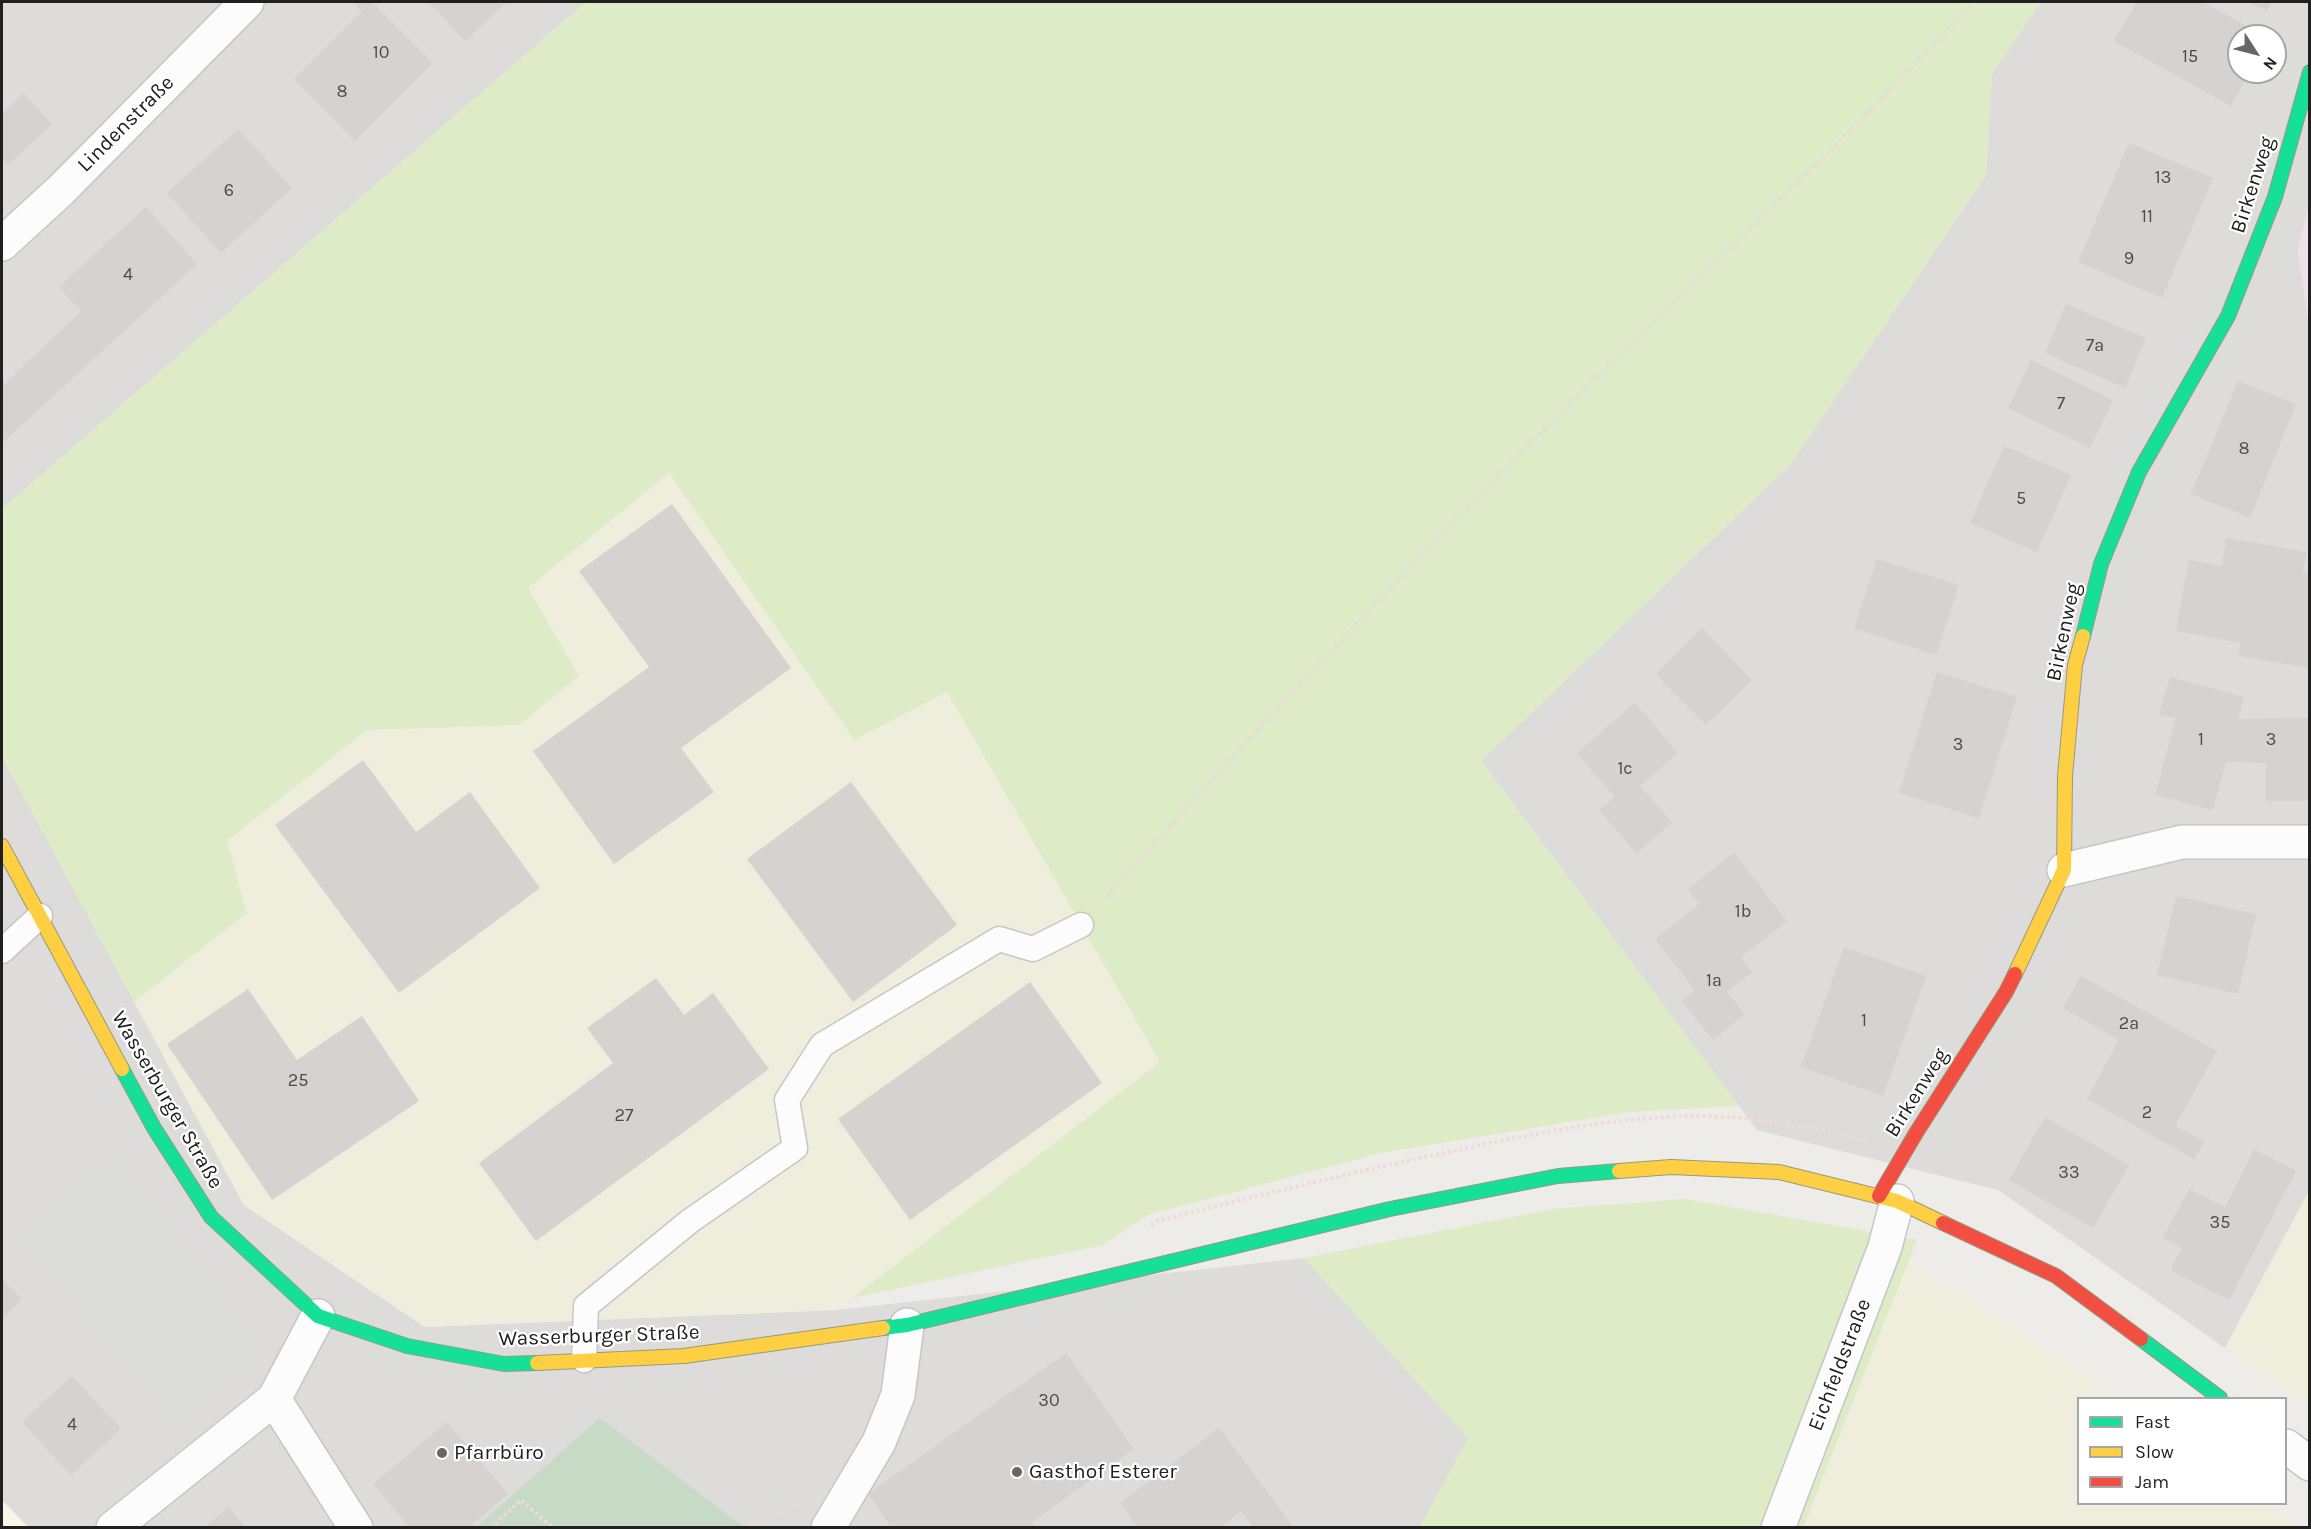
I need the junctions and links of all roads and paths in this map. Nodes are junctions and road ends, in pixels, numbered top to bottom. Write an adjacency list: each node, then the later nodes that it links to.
1 (247, 2): 4 (street, Lindenstraße)
2 (1974, 2): 9 (path)
3 (2310, 72): 7 (street, Birkenweg)
4 (2, 244)
5 (2310, 842): 7 (street)
6 (2, 846): 8 (street, Wasserburger Straße)
7 (2064, 870): 11 (street, Birkenweg)
8 (40, 916): 10 (lane); 12 (street, Wasserburger Straße)
9 (1081, 925): 14 (lane)
10 (2, 951)
11 (1888, 1198): 13 (street, Wasserburger Straße); 15 (street, Wasserburger Straße); 24 (street, Eichfeldstraße)
12 (318, 1317): 14 (street, Wasserburger Straße); 16 (street)
13 (906, 1325): 14 (street, Wasserburger Straße); 23 (street)
14 (584, 1360)
15 (2219, 1397)
16 (274, 1399): 19 (street); 20 (street)
17 (2287, 1447): 18 (street)
18 (2310, 1464)
19 (113, 1527)
20 (356, 1527)
21 (491, 1527): 22 (path)
22 (553, 1527)
23 (828, 1527)
24 (1778, 1527)

